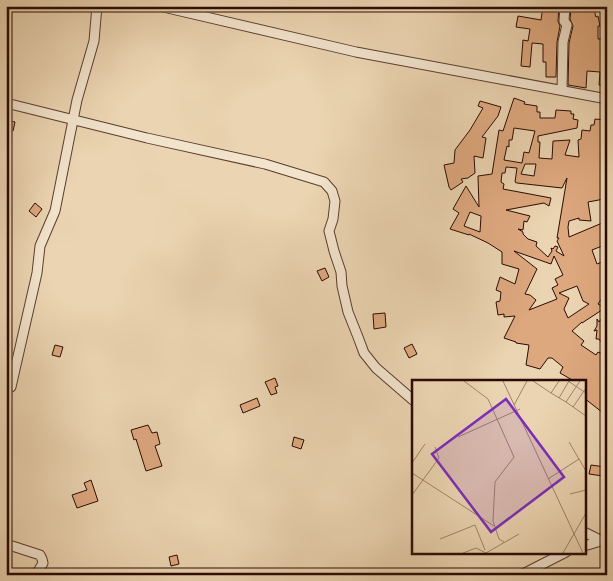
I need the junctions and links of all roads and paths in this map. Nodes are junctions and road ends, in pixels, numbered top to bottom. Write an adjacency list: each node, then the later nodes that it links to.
1 (97, 6): 7 (street)
2 (159, 6): 4 (street)
3 (565, 6): 4 (street)
4 (562, 90): 5 (street)
5 (607, 100)
6 (6, 103): 7 (street)
7 (72, 120): 8 (street); 9 (street)
8 (11, 388)
9 (412, 399)
10 (586, 533): 11 (street)
11 (604, 541): 13 (street)
12 (6, 544): 15 (street)
13 (586, 546)
14 (562, 554): 16 (street)
15 (36, 575)
16 (521, 575)

